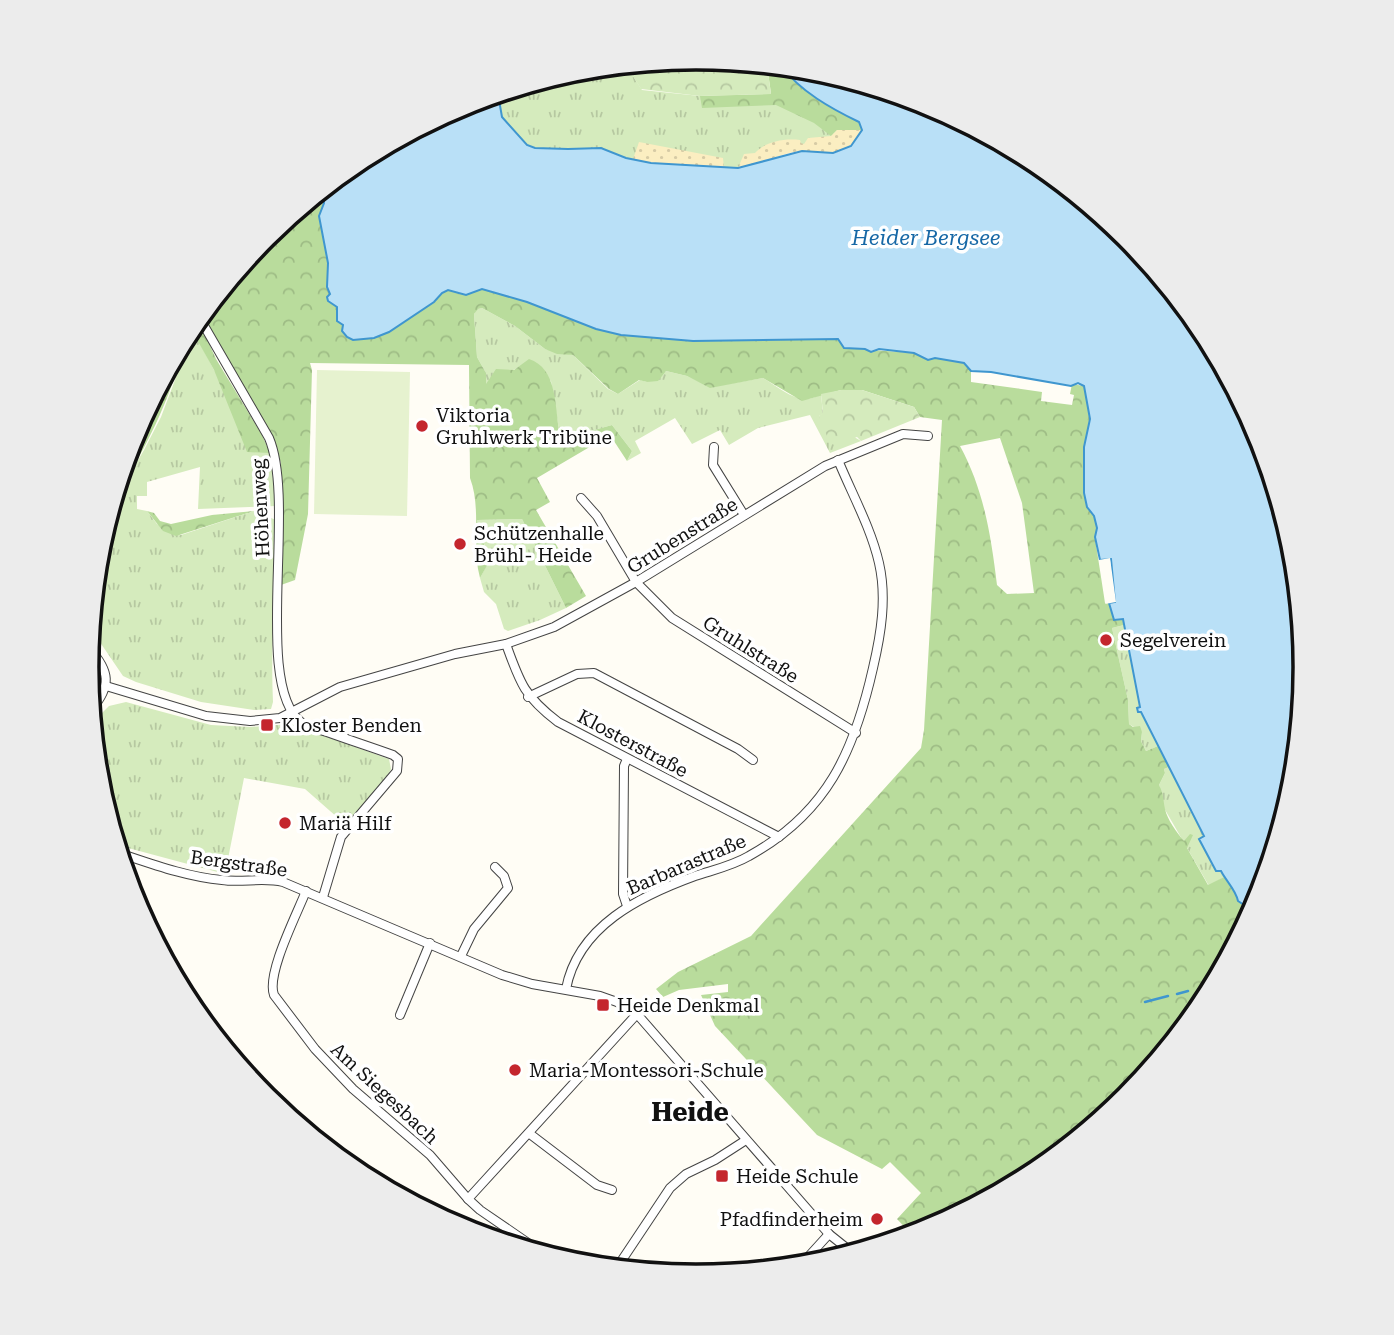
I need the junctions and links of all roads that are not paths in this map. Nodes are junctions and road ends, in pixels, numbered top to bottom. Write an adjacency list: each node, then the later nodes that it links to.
1 (206, 328): 13 (street, Höhenweg)
2 (928, 436): 4 (street, Grubenstraße)
3 (714, 447): 6 (street)
4 (838, 460): 6 (street, Grubenstraße); 14 (street, Barbarastraße)
5 (581, 498): 7 (street, Gruhlstraße)
6 (744, 515): 7 (street, Grubenstraße)
7 (636, 583): 8 (street, Grubenstraße); 14 (street, Gruhlstraße)
8 (506, 644): 11 (street, Klosterstraße); 13 (street, Grubenstraße)
9 (99, 661): 10 (street)
10 (106, 686): 12 (street); 13 (street)
11 (528, 697): 15 (street, Klosterstraße); 16 (street)
12 (101, 698)
13 (292, 713): 21 (street)
14 (856, 733): 17 (street, Barbarastraße)
15 (627, 759): 17 (street, Klosterstraße); 22 (street)
16 (753, 760)
17 (779, 837): 22 (street, Barbarastraße)
18 (130, 856): 20 (street, Bergstraße)
19 (495, 867): 24 (street)
20 (306, 891): 21 (street, Bergstraße); 31 (street, Am Siegesbach)
21 (323, 897): 23 (street, Bergstraße)
22 (627, 906): 25 (street, Barbarastraße)
23 (430, 943): 24 (street, Bergstraße); 27 (street)
24 (461, 956): 25 (street, Bergstraße)
25 (566, 989): 26 (street, Bergstraße)
26 (637, 1014): 28 (street); 29 (street)
27 (400, 1016)
28 (530, 1134): 30 (street); 31 (street)
29 (746, 1140): 32 (street); 36 (street)
30 (612, 1190)
31 (468, 1199): 33 (street, Am Siegesbach)
32 (829, 1234): 34 (street); 35 (street)
33 (521, 1238)
34 (845, 1247)
35 (810, 1255)
36 (622, 1260)

